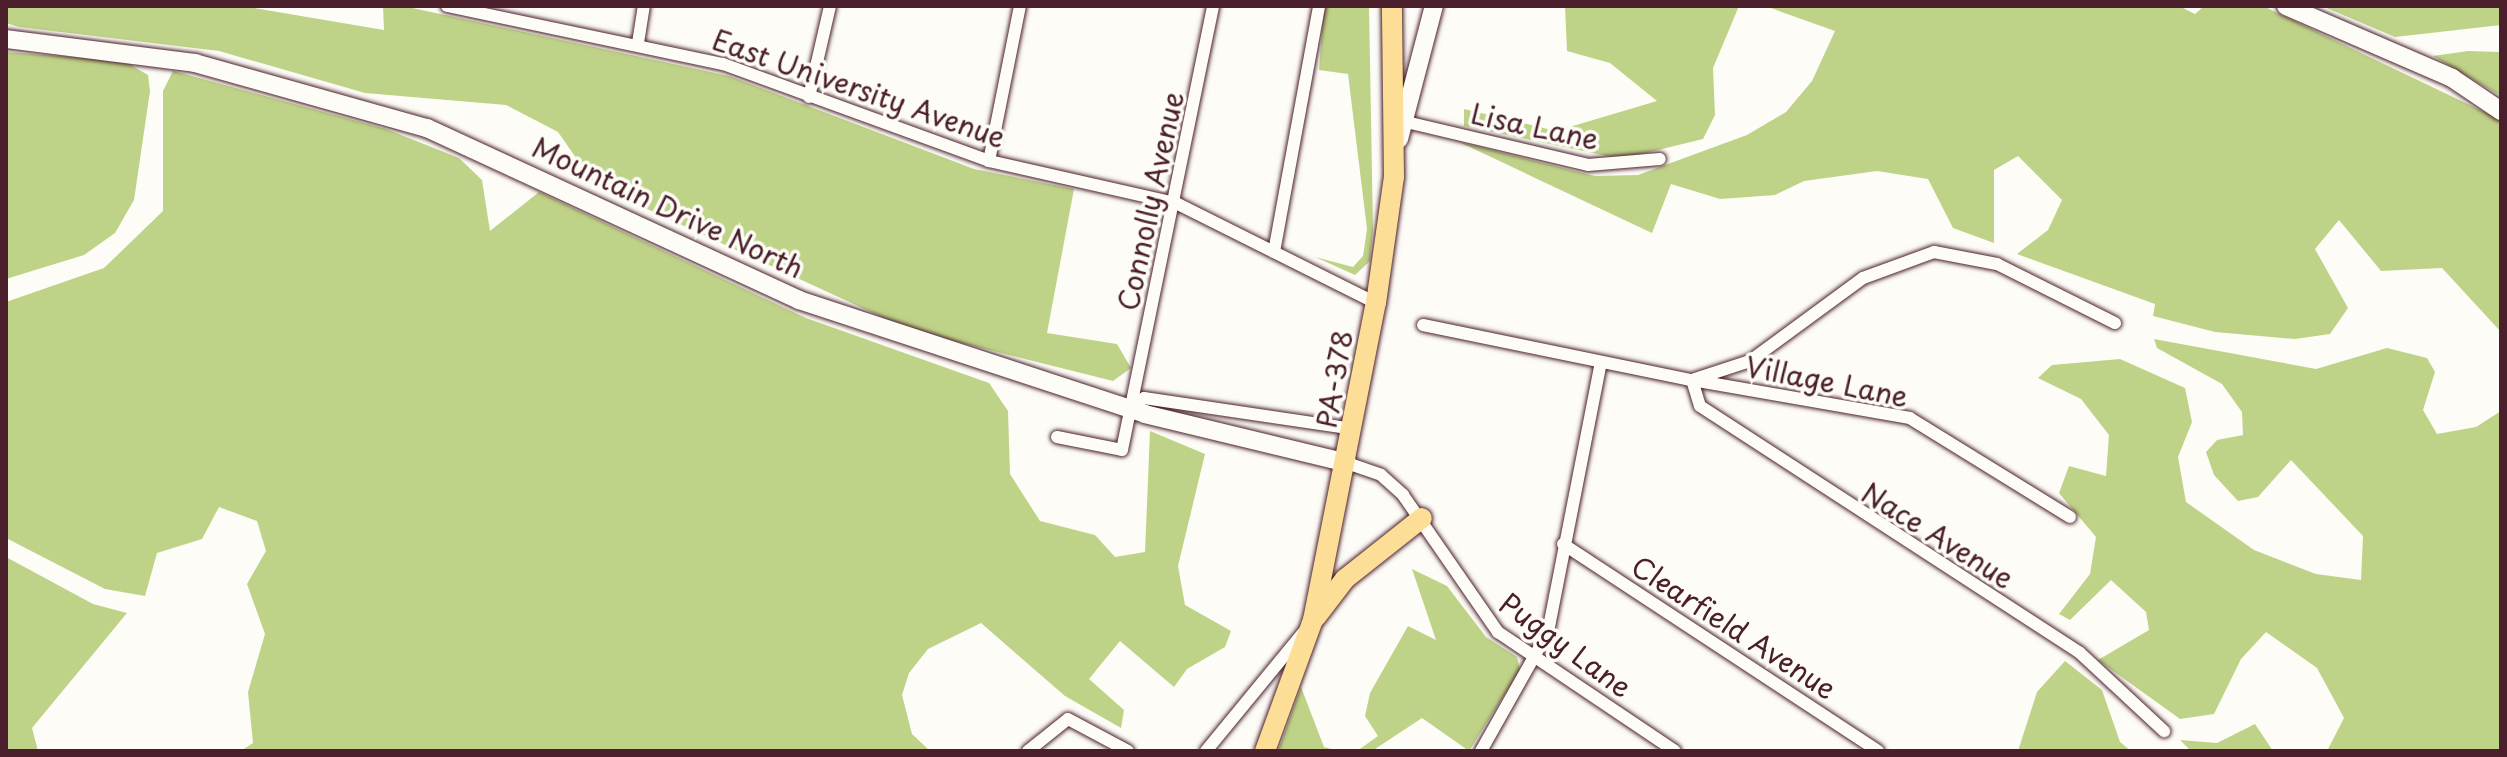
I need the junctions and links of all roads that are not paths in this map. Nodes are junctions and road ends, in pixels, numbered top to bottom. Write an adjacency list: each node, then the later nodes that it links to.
1 (447, 6): 11 (street, East University Avenue)
2 (644, 6): 11 (street)
3 (830, 6): 12 (street)
4 (1020, 6): 16 (street)
5 (1213, 6): 18 (street, Connolly Avenue)
6 (1319, 6): 19 (street)
7 (1392, 6): 17 (main road, PA-378)
8 (1434, 6): 14 (street)
9 (2286, 6): 13 (street)
10 (6, 39): 25 (street, Mountain Drive North)
11 (638, 43): 12 (street, East University Avenue)
12 (809, 97): 16 (street, East University Avenue)
13 (2501, 111)
14 (1402, 121): 15 (street, Lisa Lane); 17 (street)
15 (1660, 159)
16 (989, 161): 18 (street, East University Avenue)
17 (1394, 177): 20 (main road, PA-378)
18 (1176, 203): 19 (street, East University Avenue); 25 (street, Connolly Avenue)
19 (1274, 252): 20 (street, East University Avenue)
20 (1376, 303): 26 (main road, PA-378)
21 (2115, 323): 24 (street)
22 (1423, 325): 23 (street, Village Lane)
23 (1601, 362): 24 (street, Village Lane); 31 (street)
24 (1692, 380): 29 (street, Village Lane); 34 (street, Nace Avenue)
25 (1132, 405): 26 (street); 27 (street, Connolly Avenue); 28 (street, Mountain Drive North)
26 (1353, 429): 28 (main road, PA-378)
27 (1057, 437)
28 (1347, 463): 30 (street, Puggy Lane); 32 (main road, PA-378)
29 (2070, 517)
30 (1422, 518): 32 (main road); 33 (street, Puggy Lane)
31 (1563, 544): 33 (street); 41 (street, Clearfield Avenue)
32 (1313, 620): 37 (street); 38 (main road, PA-378)
33 (1537, 660): 39 (street); 40 (street, Puggy Lane)
34 (2164, 731)
35 (1028, 751): 36 (street)
36 (1128, 751)
37 (1206, 751)
38 (1265, 751)
39 (1481, 751)
40 (1675, 751)
41 (1878, 751)

